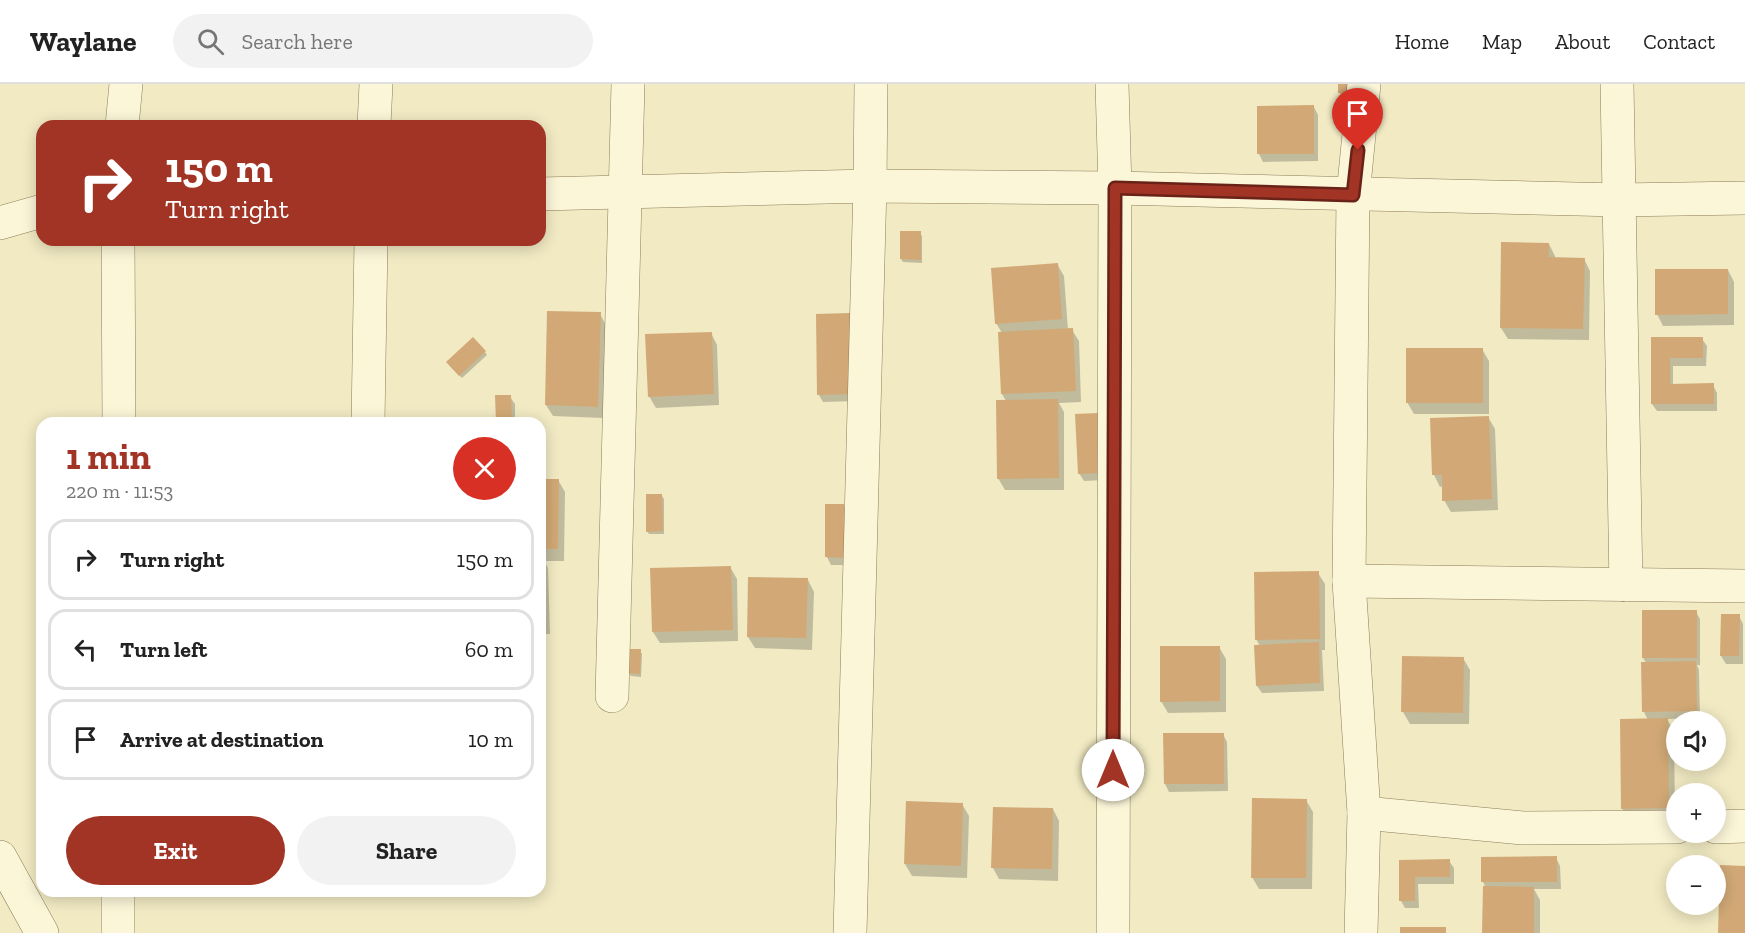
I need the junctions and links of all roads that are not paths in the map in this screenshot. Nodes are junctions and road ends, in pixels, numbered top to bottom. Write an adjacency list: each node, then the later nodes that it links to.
1 (126, 84): 8 (street)
2 (376, 84): 9 (street)
3 (628, 84): 12 (street)
4 (871, 84): 10 (street)
5 (1112, 84): 11 (street)
6 (1364, 84): 14 (street)
7 (1617, 84): 16 (street)
8 (123, 120)
9 (374, 120)
10 (870, 186): 11 (street); 12 (street); 35 (street)
11 (1115, 188): 14 (street); 36 (street)
12 (626, 191): 13 (street); 26 (street)
13 (546, 194)
14 (1353, 195): 16 (street); 23 (street)
15 (1745, 198): 16 (street)
16 (1619, 200): 24 (street)
17 (36, 213): 18 (street)
18 (0, 223)
19 (118, 246): 21 (street)
20 (371, 246): 22 (street)
21 (119, 417)
22 (368, 417)
23 (1349, 581): 24 (street); 27 (street)
24 (1626, 585): 25 (street)
25 (1745, 586)
26 (612, 696)
27 (1364, 813): 29 (street); 37 (street)
28 (1745, 826): 30 (street)
29 (1666, 827)
30 (1726, 827)
31 (0, 857): 33 (street)
32 (118, 897): 34 (street)
33 (42, 933)
34 (118, 933)
35 (850, 933)
36 (1113, 933)
37 (1361, 933)

